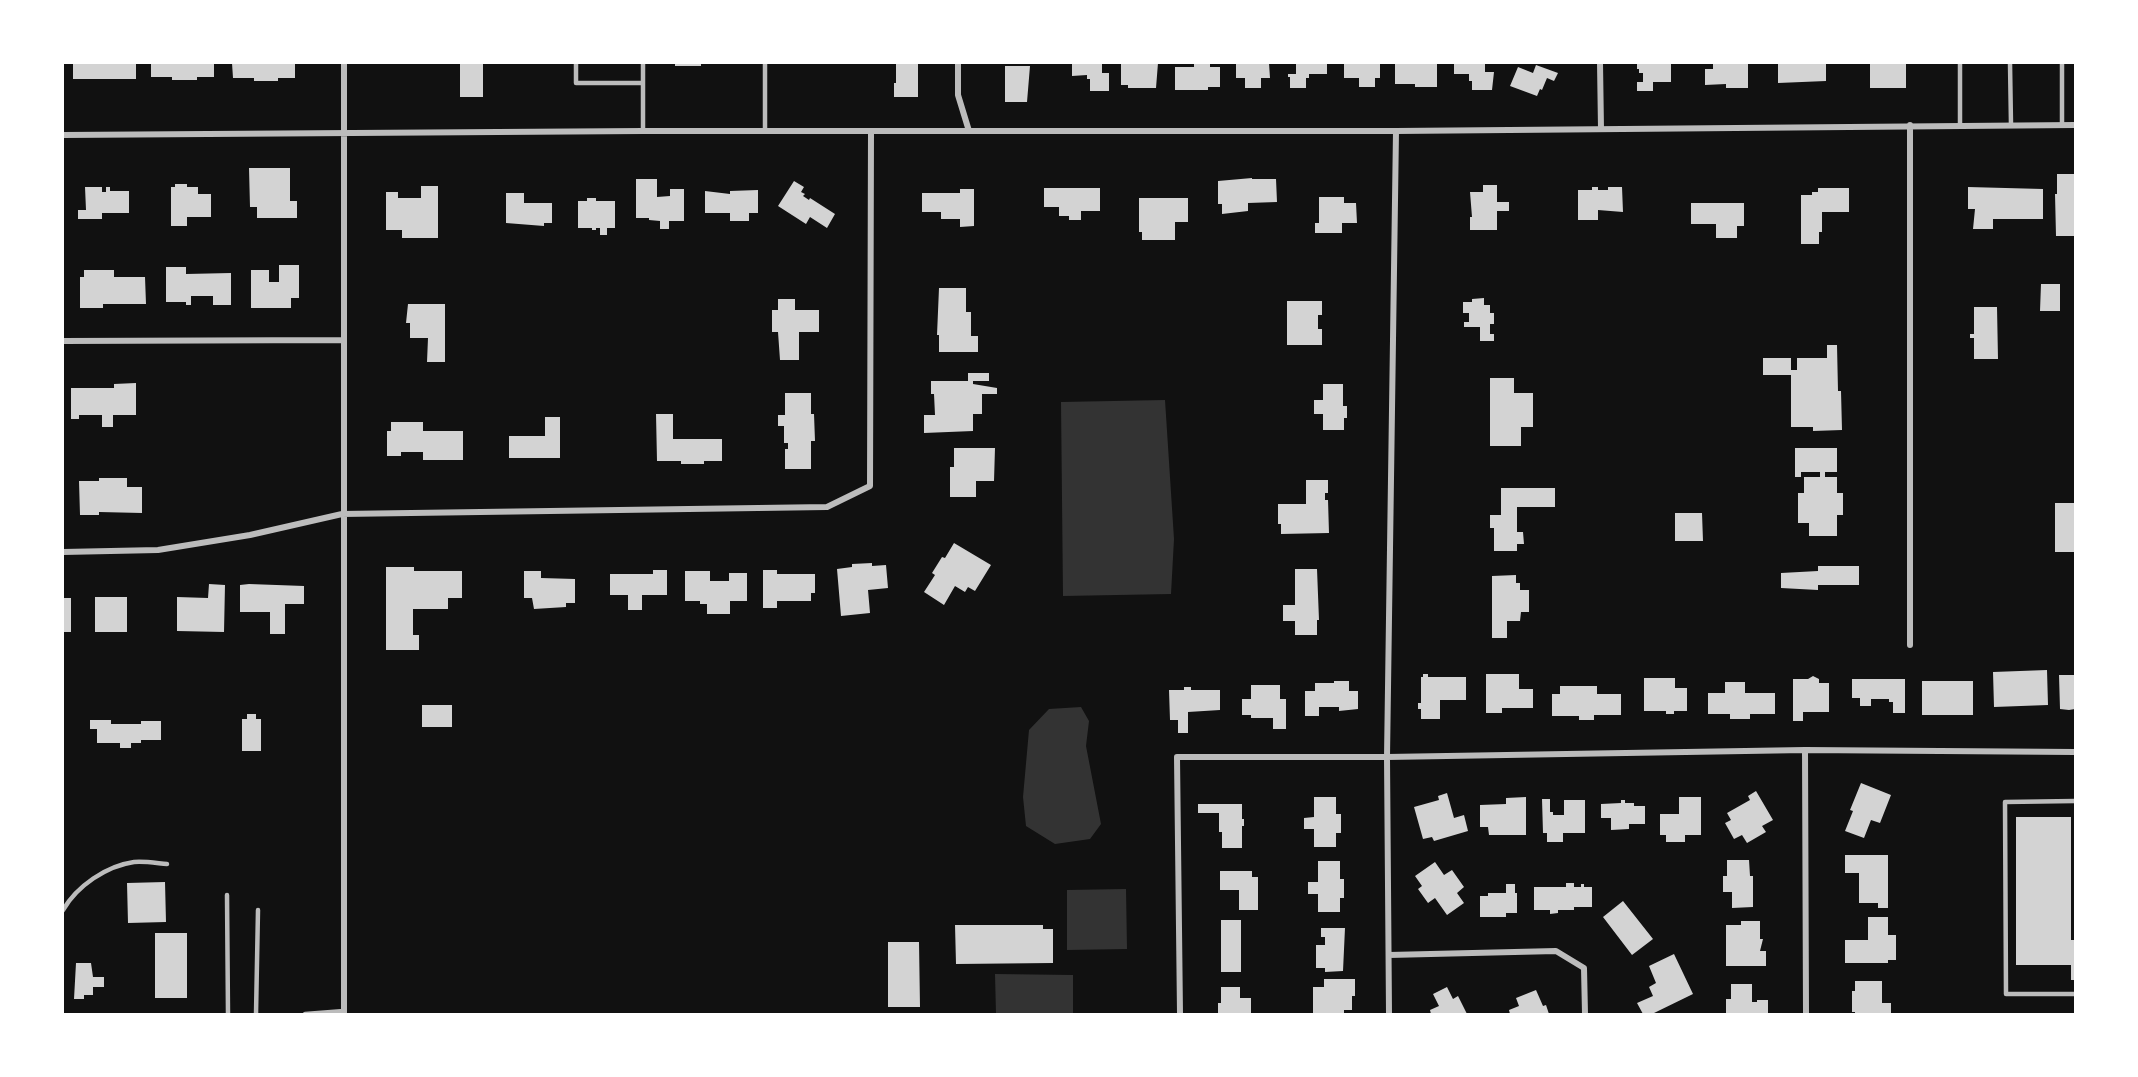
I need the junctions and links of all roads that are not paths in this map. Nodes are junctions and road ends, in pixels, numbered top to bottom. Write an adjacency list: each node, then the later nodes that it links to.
1 (344, 63): 22 (street)
2 (576, 63): 10 (lane)
3 (644, 63): 10 (lane)
4 (765, 63): 18 (lane)
5 (958, 63): 20 (street)
6 (1600, 63): 16 (street)
7 (1960, 63): 12 (lane)
8 (2010, 63): 13 (lane)
9 (2062, 63): 14 (lane)
10 (643, 83): 17 (lane)
11 (1910, 125): 12 (street); 16 (street); 28 (street)
12 (1960, 125): 13 (street)
13 (2010, 125): 14 (street)
14 (2062, 125): 15 (street)
15 (2075, 125)
16 (1601, 129): 21 (street)
17 (643, 131): 18 (street); 22 (street)
18 (765, 131): 19 (street)
19 (871, 131): 20 (street); 26 (street)
20 (969, 131): 21 (street)
21 (1396, 131): 31 (street)
22 (344, 133): 23 (street); 24 (street)
23 (63, 135)
24 (343, 340): 25 (street); 26 (street)
25 (63, 341)
26 (342, 514): 27 (street); 39 (street)
27 (63, 552)
28 (1910, 645)
29 (1805, 750): 30 (street); 31 (street); 46 (street)
30 (2075, 752)
31 (1387, 758): 37 (street); 43 (street)
32 (2075, 801): 38 (lane)
33 (166, 864): 35 (lane)
34 (227, 896): 40 (lane)
35 (63, 910)
36 (258, 910): 41 (lane)
37 (1389, 955): 44 (street); 45 (street)
38 (2075, 994)
39 (344, 1012): 42 (lane)
40 (228, 1014)
41 (256, 1014)
42 (305, 1014)
43 (1180, 1014)
44 (1389, 1014)
45 (1586, 1014)
46 (1806, 1014)

